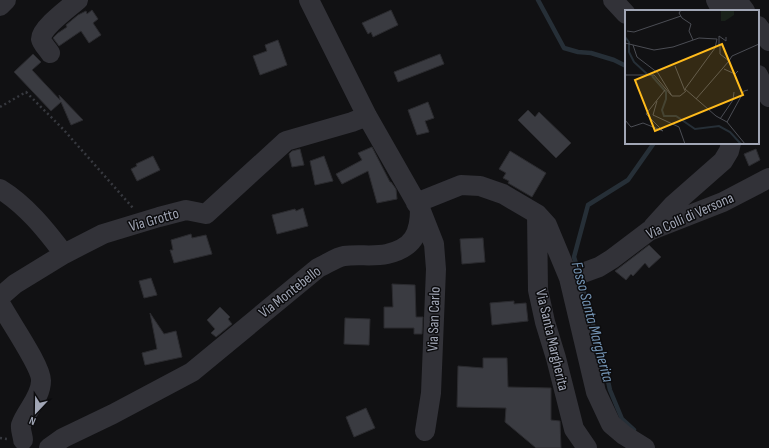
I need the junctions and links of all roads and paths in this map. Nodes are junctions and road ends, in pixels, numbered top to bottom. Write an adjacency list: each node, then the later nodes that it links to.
1 (6, 0): 7 (street)
2 (78, 0): 13 (street)
3 (309, 0): 17 (street)
4 (613, 0): 10 (street)
5 (716, 0): 8 (street)
6 (737, 0): 9 (street)
7 (0, 6)
8 (721, 10)
9 (744, 10)
10 (625, 13)
11 (759, 27): 12 (street)
12 (769, 40)
13 (50, 53)
14 (759, 77): 15 (street)
15 (769, 97)
16 (0, 107): 23 (path)
17 (367, 116): 21 (street); 23 (street, Via Grotto)
18 (731, 144): 24 (street)
19 (769, 178): 24 (street, Via Colli di Versona)
20 (0, 190): 25 (street)
21 (418, 206): 22 (street); 29 (street, Via San Carlo); 32 (street, Via Montebello)
22 (537, 214): 26 (street); 33 (street, Via Santa Margherita)
23 (145, 222): 25 (street, Via Grotto)
24 (649, 231): 26 (street, Via Colli di Versona)
25 (64, 254): 27 (street, Via Grotto)
26 (577, 275): 31 (street)
27 (0, 297)
28 (0, 302): 30 (street)
29 (425, 431)
30 (25, 445)
31 (641, 445)
32 (49, 448)
33 (588, 448)

